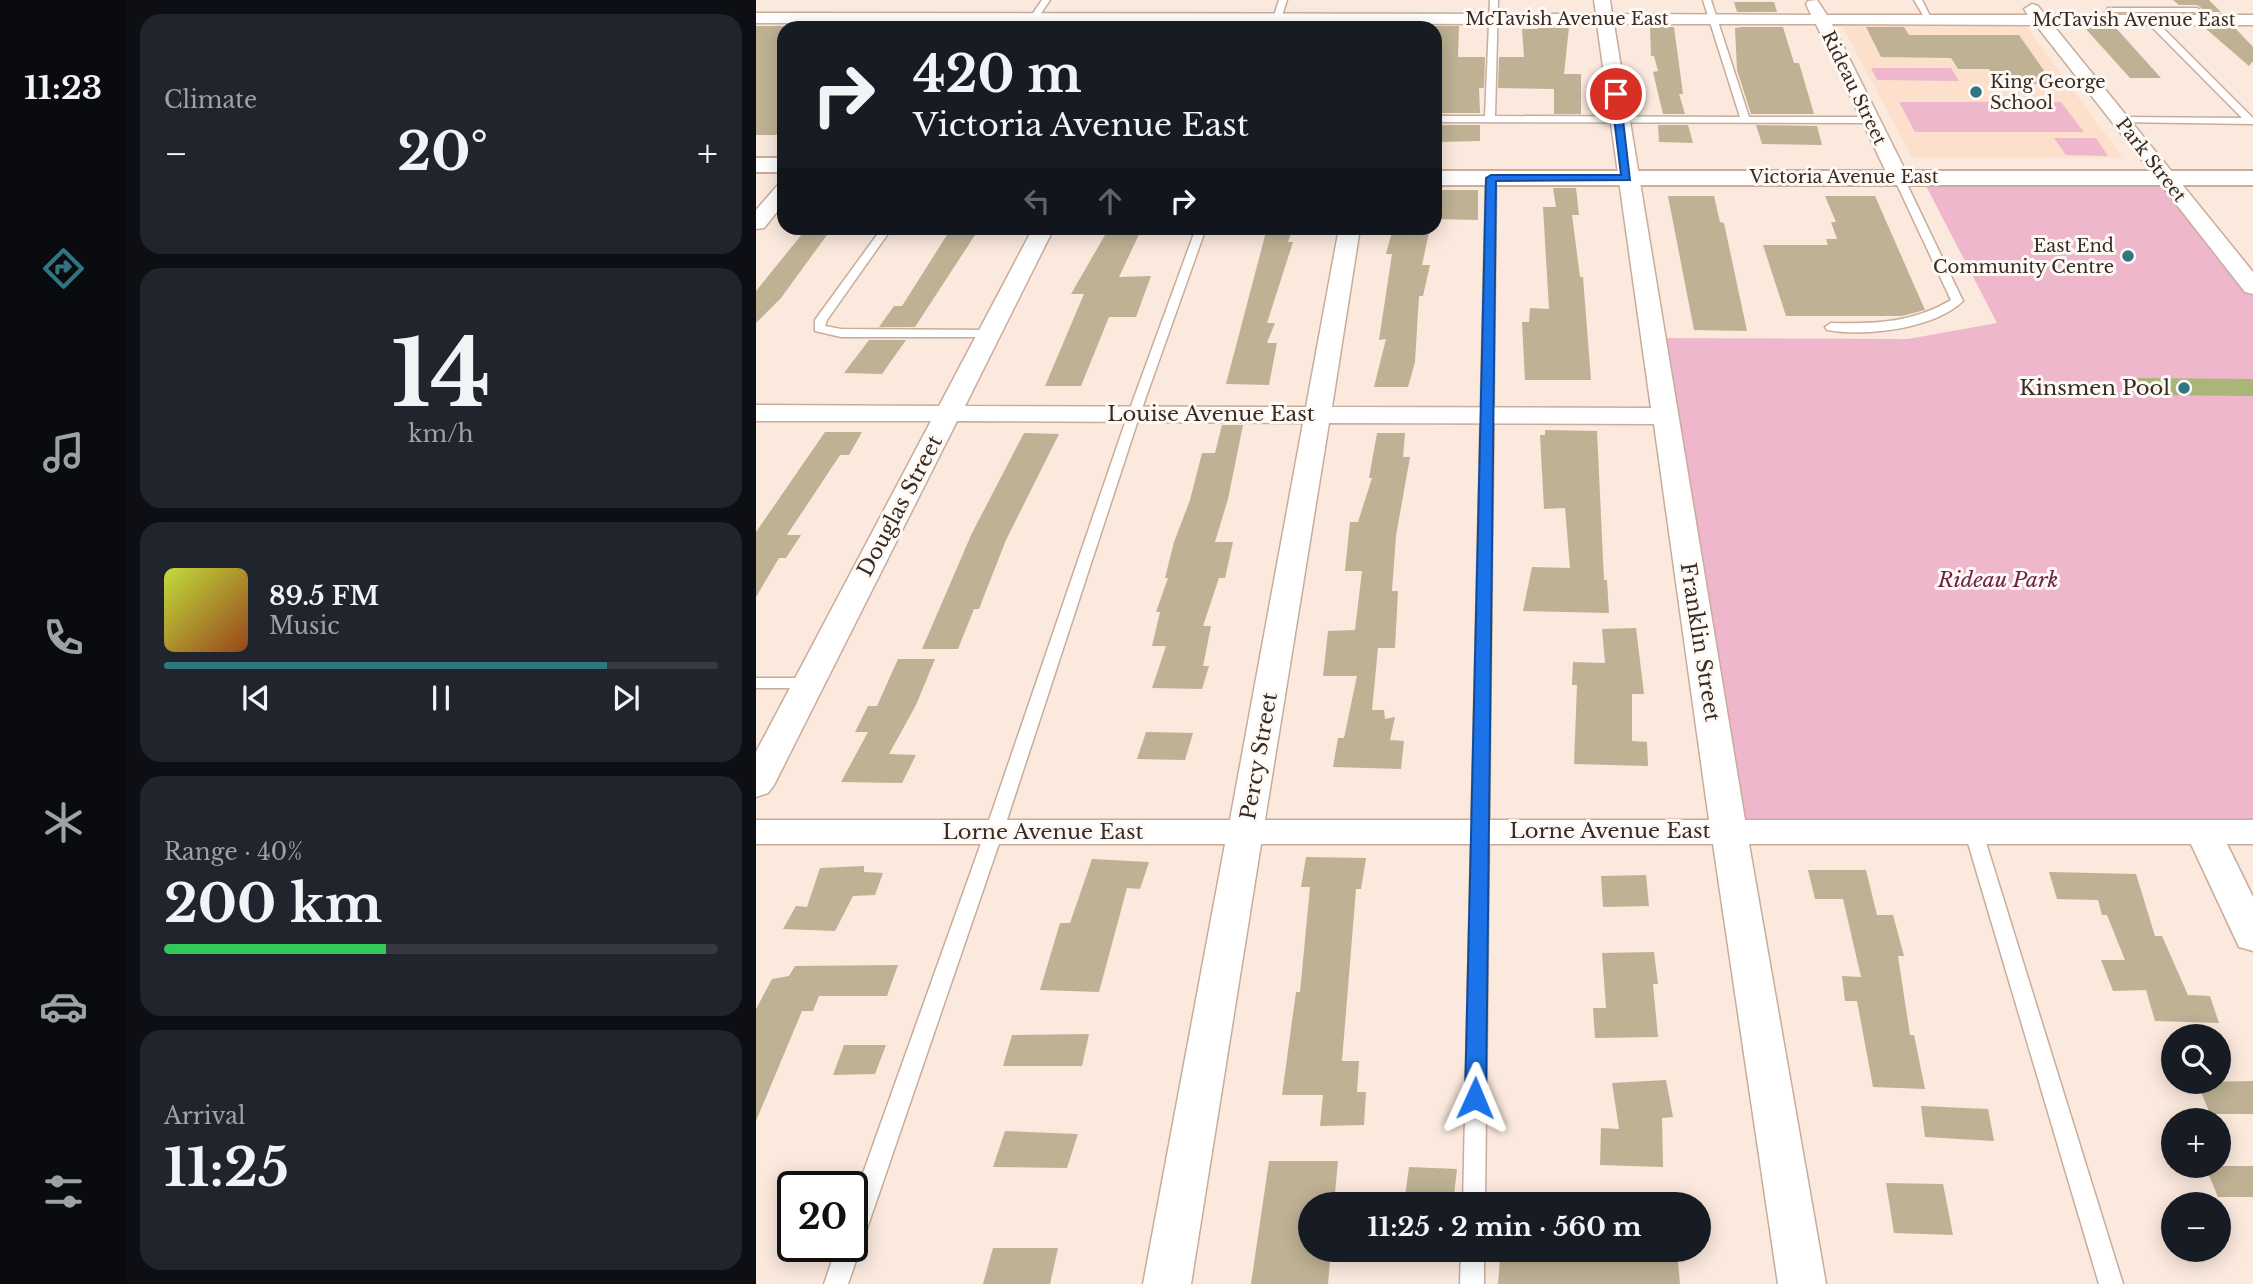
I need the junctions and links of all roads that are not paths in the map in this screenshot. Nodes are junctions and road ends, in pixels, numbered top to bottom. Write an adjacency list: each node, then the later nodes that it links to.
1 (1046, 0): 24 (lane)
2 (1164, 0): 25 (street)
3 (1283, 0): 26 (lane)
4 (1387, 0): 27 (street)
5 (1494, 0): 15 (lane)
6 (1602, 0): 16 (street, Franklin Street)
7 (1707, 0): 17 (lane)
8 (1812, 0): 18 (street, Rideau Street)
9 (1918, 0): 19 (lane)
10 (2024, 0): 20 (street, Park Street)
11 (2235, 0): 14 (street)
12 (2108, 10): 22 (lane)
13 (756, 18): 23 (street, McTavish Avenue East)
14 (2253, 18): 22 (street, McTavish Avenue East)
15 (1493, 19): 16 (street, McTavish Avenue East); 28 (street, McTavish Avenue East); 30 (lane)
16 (1605, 19): 17 (street, McTavish Avenue East); 31 (street, Franklin Street)
17 (1713, 19): 18 (street, McTavish Avenue East); 32 (lane)
18 (1821, 19): 19 (street, McTavish Avenue East); 33 (street, Rideau Street)
19 (1930, 20): 20 (street, McTavish Avenue East)
20 (2040, 20): 21 (street, McTavish Avenue East); 34 (street, Park Street)
21 (2150, 20): 22 (street, McTavish Avenue East); 35 (lane)
22 (2209, 20)
23 (857, 21)
24 (1031, 21)
25 (1152, 21)
26 (1276, 21)
27 (1383, 21)
28 (1438, 21)
29 (1442, 119): 30 (lane)
30 (1490, 119): 31 (lane)
31 (1619, 119): 32 (lane); 41 (street, Franklin Street)
32 (1745, 119): 33 (lane)
33 (1870, 120): 40 (street, Rideau Street)
34 (2119, 120): 35 (lane); 42 (street, Park Street)
35 (2251, 120)
36 (756, 165): 37 (main road)
37 (777, 165)
38 (1442, 165): 41 (main road, Victoria Avenue East)
39 (2253, 165): 42 (main road, Victoria Avenue East)
40 (1894, 170): 41 (main road, Victoria Avenue East); 42 (main road, Victoria Avenue East); 55 (lane)
41 (1627, 171): 46 (main road, Victoria Avenue East); 62 (street, Franklin Street)
42 (2159, 171): 47 (main road, Victoria Avenue East); 54 (street, Park Street)
43 (756, 177): 44 (main road)
44 (777, 177)
45 (1442, 178): 46 (main road, Victoria Avenue East)
46 (1491, 178): 61 (lane)
47 (2253, 178)
48 (777, 198): 49 (street)
49 (756, 223)
50 (882, 235): 56 (lane)
51 (1040, 235): 56 (street, Douglas Street)
52 (1199, 235): 59 (lane)
53 (1349, 235): 60 (street, Percy Street)
54 (2253, 287)
55 (1830, 327)
56 (989, 334): 58 (street, Douglas Street)
57 (756, 413): 58 (street, Louise Avenue East)
58 (948, 414): 59 (street, Louise Avenue East); 64 (street, Douglas Street)
59 (1134, 414): 60 (street, Louise Avenue East); 68 (lane)
60 (1318, 415): 61 (street, Louise Avenue East); 69 (street, Percy Street)
61 (1486, 415): 62 (street, Louise Avenue East); 70 (lane)
62 (1665, 416): 66 (street, Franklin Street)
63 (756, 683): 64 (lane)
64 (807, 683): 65 (street, Douglas Street)
65 (756, 785)
66 (1729, 831): 70 (street, Lorne Avenue East); 73 (street, Lorne Avenue East); 82 (street, Franklin Street)
67 (756, 832): 68 (street, Lorne Avenue East)
68 (994, 832): 69 (street, Lorne Avenue East); 75 (lane)
69 (1246, 832): 70 (street, Lorne Avenue East); 80 (street, Percy Street)
70 (1480, 832): 76 (lane)
71 (2203, 832): 72 (street, Lorne Avenue East); 73 (street, Lorne Avenue East); 74 (street)
72 (2253, 832)
73 (1974, 833): 83 (lane)
74 (2253, 937)
75 (868, 1191)
76 (1474, 1192)
77 (844, 1262): 79 (lane)
78 (1473, 1262): 81 (lane)
79 (836, 1284)
80 (1167, 1284)
81 (1472, 1284)
82 (1802, 1284)
83 (2111, 1284)

